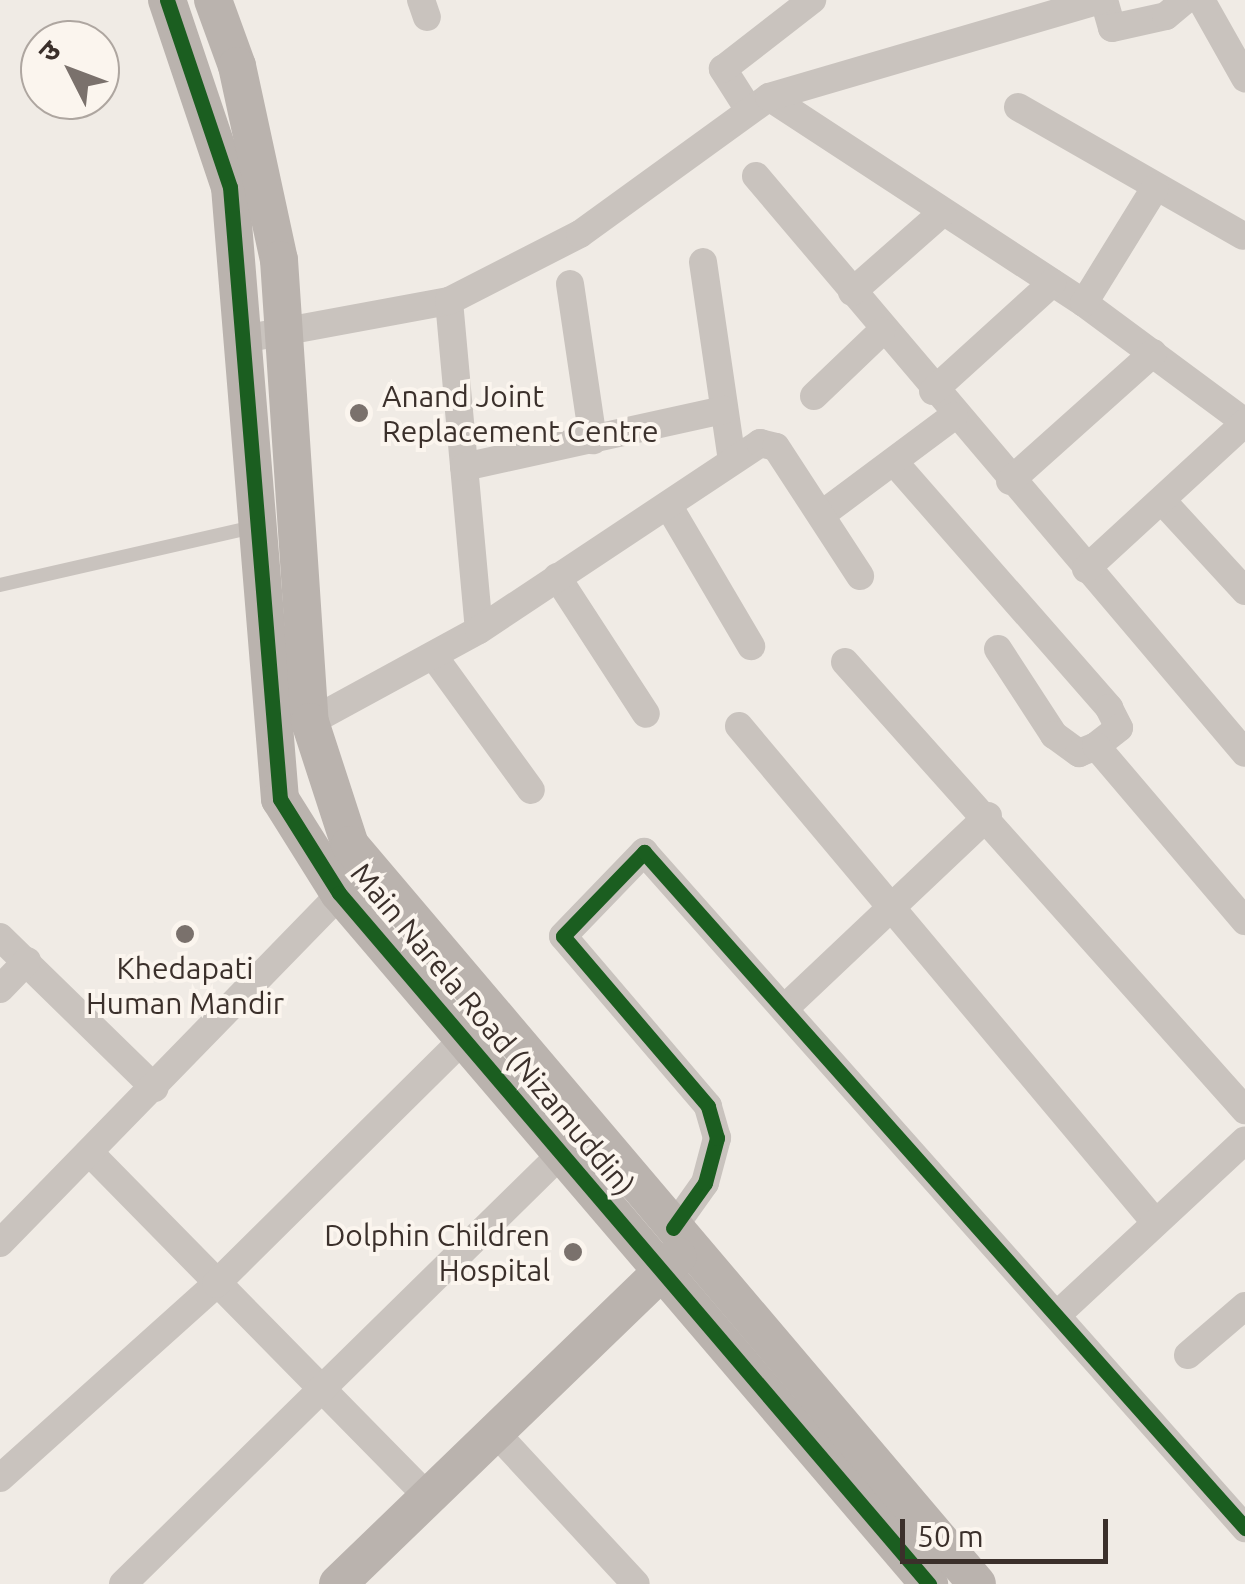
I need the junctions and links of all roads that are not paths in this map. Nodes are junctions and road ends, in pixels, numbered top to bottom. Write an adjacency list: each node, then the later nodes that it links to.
1 (167, 0): 22 (street, Main Narela Road (Nizamuddin))
2 (214, 0): 20 (street, Main Narela Road (Nizamuddin))
3 (812, 0): 8 (street)
4 (1102, 0): 5 (street); 8 (street)
5 (1185, 0)
6 (1202, 0): 7 (street)
7 (1245, 78)
8 (759, 104): 12 (street); 18 (street)
9 (1018, 107): 11 (street)
10 (756, 176): 17 (street)
11 (1156, 188): 13 (street); 19 (street)
12 (942, 214): 15 (street); 17 (street)
13 (1243, 236)
14 (703, 262): 26 (street)
15 (1052, 283): 19 (street); 24 (street)
16 (570, 284): 29 (street)
17 (852, 292): 21 (street)
18 (449, 302): 20 (street); 32 (street)
19 (1084, 303): 23 (street)
20 (284, 332): 22 (street); 49 (street, Main Narela Road (Nizamuddin))
21 (881, 332): 24 (street); 25 (street)
22 (243, 339): 37 (street, Main Narela Road (Nizamuddin))
23 (1153, 353): 28 (street); 33 (street)
24 (932, 391): 27 (street)
25 (814, 396)
26 (724, 410): 29 (street); 30 (street)
27 (954, 416): 31 (street); 33 (street)
28 (1245, 423): 35 (street)
29 (592, 440): 32 (street)
30 (732, 461): 34 (street); 36 (street)
31 (894, 462): 36 (street); 51 (street)
32 (464, 467): 43 (street)
33 (1010, 481): 38 (street)
34 (668, 505): 40 (street); 44 (street)
35 (1166, 505): 38 (street); 42 (street)
36 (821, 515): 39 (street)
37 (258, 526): 41 (lane); 56 (street, Main Narela Road (Nizamuddin))
38 (1086, 570): 52 (street)
39 (860, 576)
40 (556, 577): 43 (street); 48 (street)
41 (0, 585)
42 (1245, 592)
43 (479, 630): 46 (street)
44 (751, 646)
45 (998, 649): 51 (street)
46 (434, 658): 49 (street); 53 (street)
47 (845, 662): 54 (street)
48 (646, 714)
49 (310, 722): 55 (street, Main Narela Road (Nizamuddin))
50 (739, 726): 57 (street)
51 (1096, 746): 58 (street)
52 (1245, 753)
53 (530, 790)
54 (988, 816): 57 (street); 65 (street)
55 (371, 868): 56 (street); 70 (street, Main Narela Road (Nizamuddin))
56 (339, 893): 63 (street, Main Narela Road (Nizamuddin)); 64 (street)
57 (898, 908): 62 (street); 69 (street)
58 (1245, 922)
59 (0, 937): 60 (street)
60 (27, 961): 61 (street); 64 (street)
61 (0, 989)
62 (786, 1008): 70 (street); 75 (street)
63 (464, 1039): 67 (street, Main Narela Road (Nizamuddin)); 73 (street)
64 (155, 1088): 68 (street)
65 (1245, 1110)
66 (1245, 1140): 69 (street)
67 (561, 1154): 72 (street, Main Narela Road (Nizamuddin)); 77 (street)
68 (92, 1155): 71 (street); 73 (street)
69 (1155, 1222): 75 (street)
70 (681, 1237): 72 (street); 86 (street, Main Narela Road (Nizamuddin))
71 (0, 1244)
72 (662, 1273): 78 (street); 85 (street, Main Narela Road (Nizamuddin))
73 (216, 1284): 77 (street); 79 (street)
74 (1245, 1306): 76 (street)
75 (1058, 1314): 81 (street)
76 (1188, 1355)
77 (324, 1393): 80 (street); 83 (street)
78 (495, 1432): 80 (street); 82 (street)
79 (0, 1478)
80 (430, 1499): 84 (street)
81 (1245, 1528)
82 (631, 1582)
83 (123, 1584)
84 (338, 1584)
85 (929, 1584)
86 (977, 1584)

